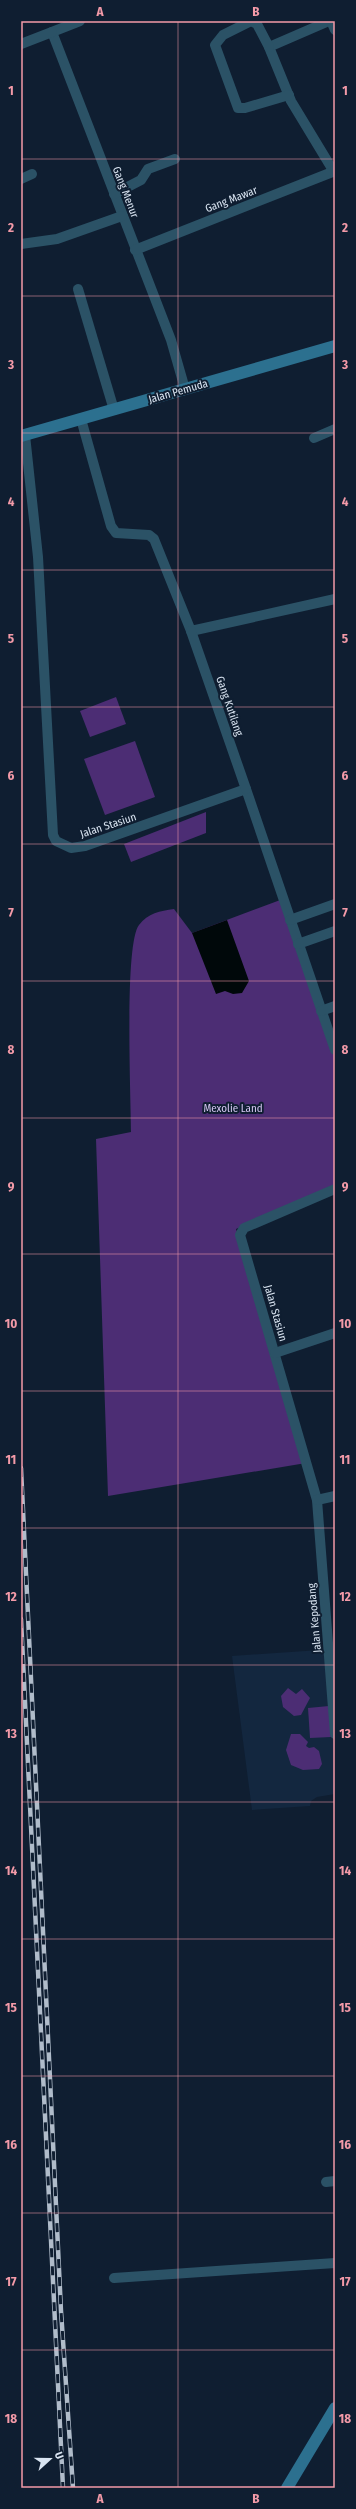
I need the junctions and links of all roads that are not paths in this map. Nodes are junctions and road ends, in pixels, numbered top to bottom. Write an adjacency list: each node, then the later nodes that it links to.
1 (80, 21): 4 (street)
2 (330, 21): 3 (street); 6 (street)
3 (335, 30)
4 (52, 32): 5 (street); 12 (street, Gang Menur)
5 (21, 44)
6 (269, 47): 7 (street); 7 (street)
7 (289, 95): 9 (street)
8 (175, 159): 12 (street)
9 (335, 172): 15 (street, Gang Mawar)
10 (32, 174): 11 (street)
11 (21, 179)
12 (114, 194): 13 (street, Gang Menur)
13 (122, 216): 14 (street); 15 (street, Gang Menur)
14 (21, 244)
15 (135, 250): 18 (street, Gang Menur)
16 (78, 289): 19 (street)
17 (335, 346): 18 (main road, Jalan Pemuda)
18 (185, 389): 19 (main road, Jalan Pemuda)
19 (114, 410): 20 (main road, Jalan Pemuda)
20 (81, 419): 22 (main road, Jalan Pemuda); 25 (street, Gang Kutilang)
21 (335, 429): 23 (street)
22 (23, 435): 26 (street, Jalan Stasiun)
23 (314, 438)
24 (335, 599): 25 (street)
25 (192, 631): 26 (street, Gang Kutilang)
26 (246, 789): 28 (street)
27 (335, 904): 28 (street)
28 (290, 920): 30 (street)
29 (335, 931): 30 (street)
30 (298, 944): 32 (street)
31 (335, 1006): 32 (street)
32 (321, 1011): 33 (street)
33 (335, 1050)
34 (334, 1192): 36 (street, Jalan Stasiun)
35 (335, 1333): 36 (street)
36 (275, 1352): 38 (street, Jalan Stasiun)
37 (335, 1496): 38 (street)
38 (317, 1500): 39 (street, Jalan Kepodang)
39 (335, 1734)
40 (335, 2263): 41 (street)
41 (114, 2278)
42 (335, 2408): 43 (main road)
43 (288, 2488)

